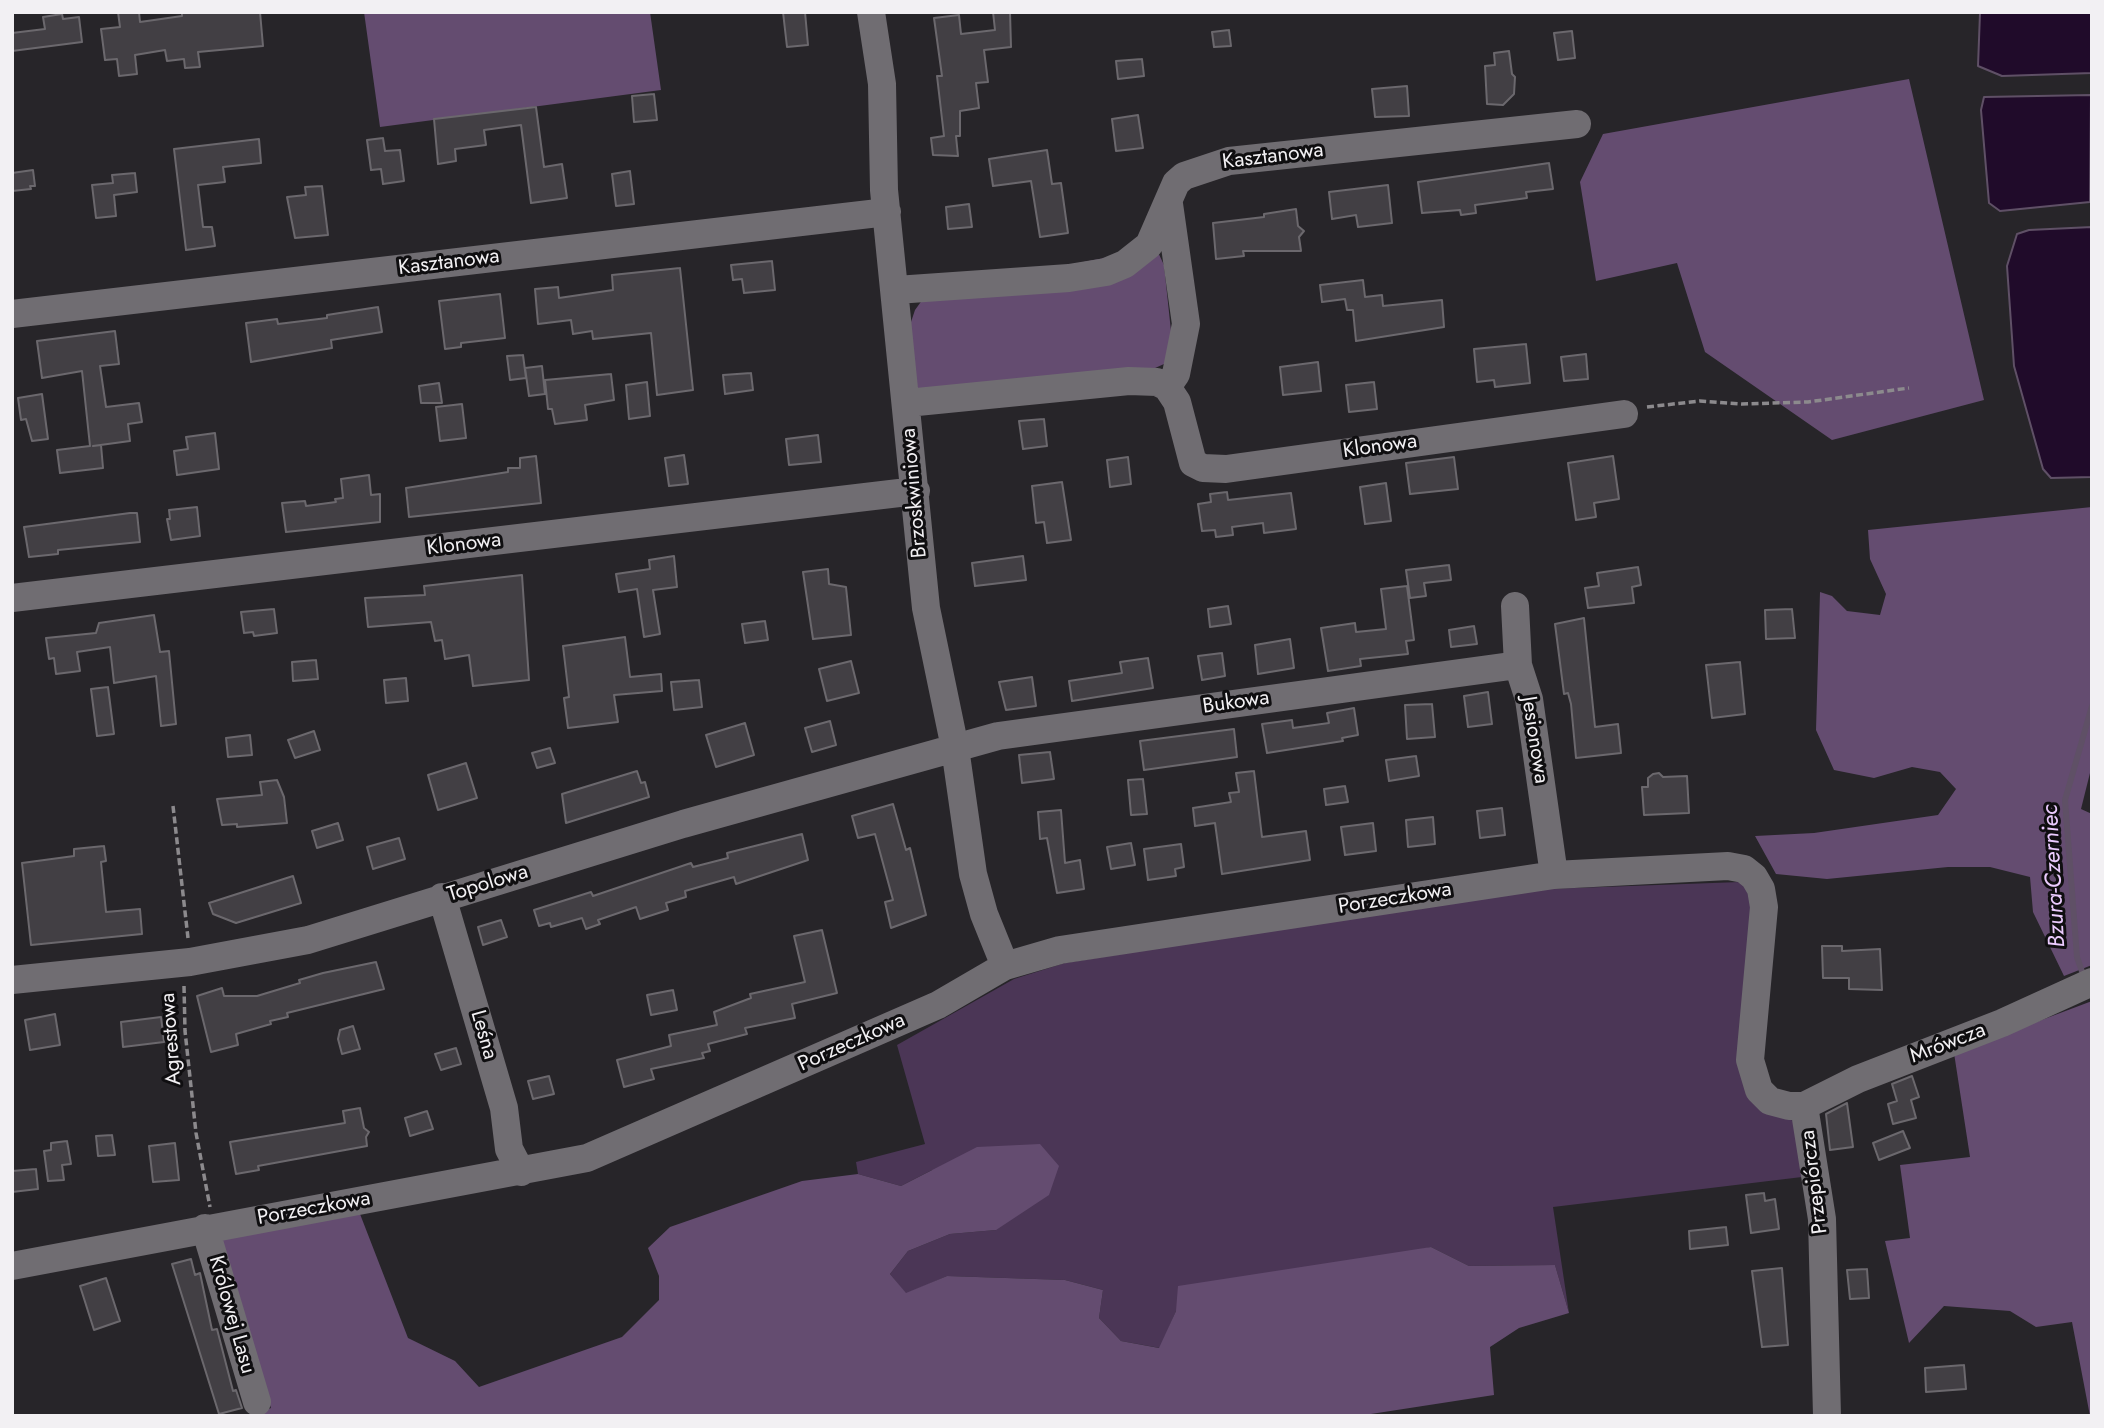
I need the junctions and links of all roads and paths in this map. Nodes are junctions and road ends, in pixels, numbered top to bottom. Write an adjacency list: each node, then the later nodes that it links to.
1 (871, 12): 4 (street, Brzoskwiniowa)
2 (1577, 124): 3 (street, Kasztanowa)
3 (1169, 204): 5 (street, Kasztanowa); 7 (street)
4 (887, 212): 5 (street, Brzoskwiniowa); 6 (street, Kasztanowa)
5 (896, 290): 9 (street, Brzoskwiniowa)
6 (12, 314)
7 (1167, 387): 9 (street); 10 (street, Klonowa)
8 (1909, 388): 10 (path)
9 (907, 403): 11 (street, Brzoskwiniowa)
10 (1624, 414)
11 (916, 491): 12 (street, Klonowa); 15 (street, Brzoskwiniowa)
12 (12, 598)
13 (1516, 606): 14 (street, Jesionowa)
14 (1518, 665): 15 (street, Bukowa); 18 (street, Jesionowa)
15 (955, 748): 19 (street, Topolowa); 21 (street, Brzoskwiniowa)
16 (173, 806): 20 (path, Agrestowa)
17 (1700, 865): 18 (street, Porzeczkowa); 24 (street, Przepiórcza)
18 (1554, 875): 21 (street, Porzeczkowa)
19 (443, 897): 20 (street, Topolowa); 25 (street, Leśna)
20 (190, 962): 22 (street, Topolowa); 26 (path, Agrestowa)
21 (1005, 966): 25 (street, Porzeczkowa)
22 (12, 980)
23 (2081, 988): 24 (street, Mrówcza)
24 (1804, 1106): 29 (street, Przepiórcza)
25 (521, 1171): 26 (street, Porzeczkowa)
26 (210, 1227): 27 (street, Porzeczkowa); 28 (street, Królowej Lasu)
27 (12, 1266)
28 (257, 1402)
29 (1827, 1416)

